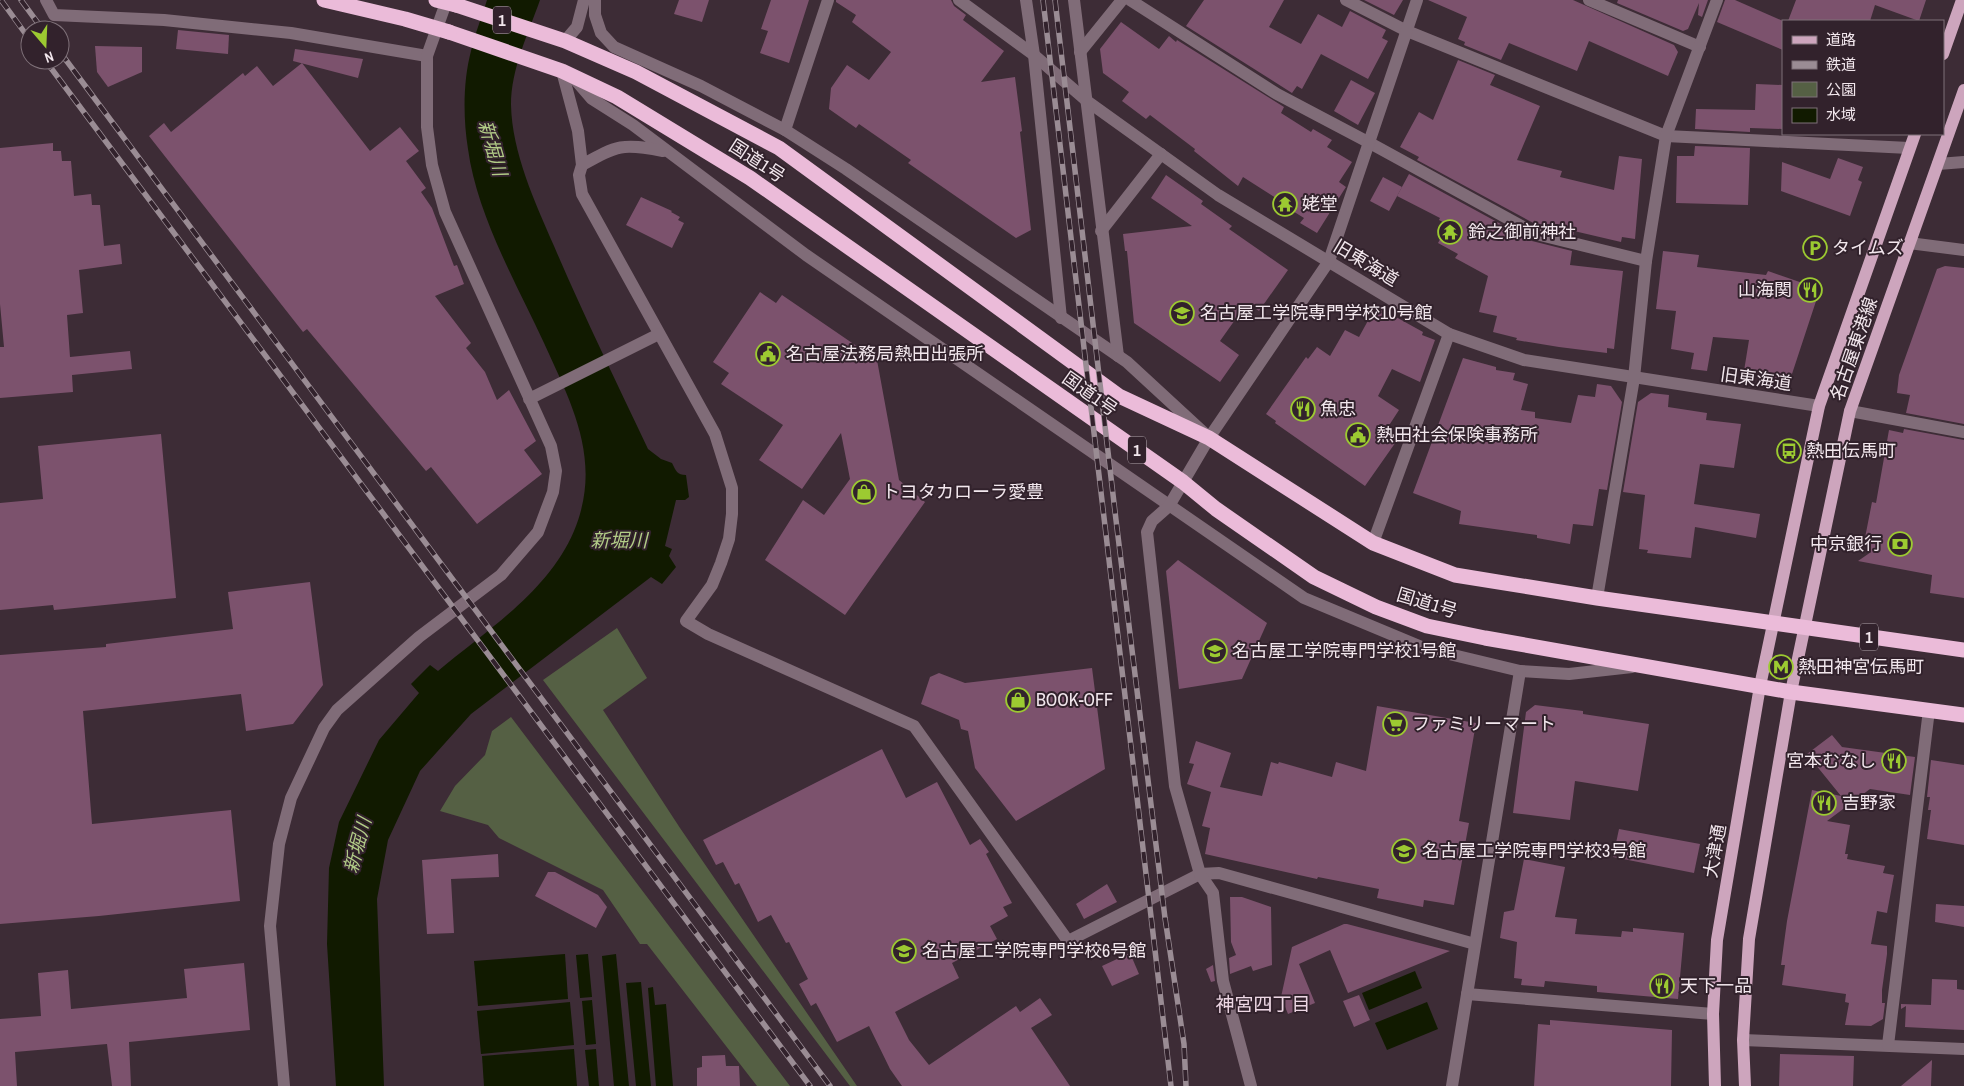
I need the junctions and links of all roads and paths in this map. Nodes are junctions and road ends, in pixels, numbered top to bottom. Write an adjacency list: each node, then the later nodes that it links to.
1 (46, 0): 24 (street)
2 (324, 0): 27 (highway, 国道1号 / 1, bridge)
3 (436, 0): 19 (highway, 国道1号 / 1, bridge)
4 (447, 0): 24 (street)
5 (584, 0): 19 (street)
6 (595, 0): 26 (street)
7 (828, 0): 30 (street)
8 (959, 0): 23 (street, 旧東海道)
9 (1026, 0): 23 (street)
10 (1074, 0): 22 (street)
11 (1122, 0): 22 (street)
12 (1130, 0): 33 (street)
13 (1346, 0): 18 (street)
14 (1417, 0): 18 (street)
15 (1588, 0): 20 (street)
16 (1718, 0): 20 (street)
17 (1962, 0): 21 (main road)
18 (1406, 31): 32 (street); 33 (street)
19 (565, 41): 25 (highway, 国道1号 / 1)
20 (1700, 47): 32 (street)
21 (1944, 51)
22 (1080, 52): 29 (street)
23 (1034, 55): 29 (street, 旧東海道); 45 (street)
24 (427, 56): 50 (street)
25 (605, 59): 26 (street); 54 (highway, 国道1号 / 1)
26 (652, 62): 30 (street)
27 (567, 74): 35 (street); 39 (street); 55 (highway, 国道1号 / 1)
28 (1964, 90): 38 (main road, 名古屋東港線)
29 (1086, 101): 36 (street, 旧東海道); 40 (street)
30 (784, 130): 45 (street)
31 (1914, 135): 34 (main road, 名古屋東港線)
32 (1666, 136): 34 (street); 44 (street)
33 (1368, 142): 43 (street); 44 (street)
34 (1910, 148): 51 (main road, 名古屋東港線)
35 (665, 151): 39 (street); 56 (street)
36 (1161, 154): 40 (street); 43 (street, 旧東海道)
37 (1964, 162): 38 (street)
38 (1938, 164): 41 (main road, 名古屋東港線)
39 (582, 165): 46 (street)
40 (1102, 231): 48 (street)
41 (1910, 243): 42 (street); 52 (main road, 名古屋東港線)
42 (1964, 250)
43 (1329, 261): 47 (street, 旧東海道); 54 (street)
44 (1646, 261): 49 (street)
45 (1061, 318): 48 (street)
46 (660, 334): 50 (street); 68 (street)
47 (1449, 334): 49 (street, 旧東海道); 57 (street)
48 (1118, 356): 54 (street)
49 (1634, 378): 51 (street, 旧東海道); 58 (street)
50 (530, 399): 75 (street)
51 (1819, 406): 59 (main road, 名古屋東港線)
52 (1850, 411): 53 (street); 60 (main road, 名古屋東港線)
53 (1964, 432)
54 (1209, 438): 55 (street); 57 (highway, 国道1号 / 1)
55 (1183, 482): 56 (street); 62 (highway, 国道1号 / 1)
56 (1169, 506): 63 (street); 68 (street)
57 (1373, 543): 58 (highway, 国道1号 / 1)
58 (1597, 598): 59 (highway, 国道1号 / 1)
59 (1773, 624): 60 (highway, 国道1号 / 1); 64 (main road, 大津通)
60 (1806, 628): 61 (highway, 国道1号 / 1); 65 (main road)
61 (1964, 650)
62 (1642, 666): 63 (street); 64 (highway, 国道1号 / 1)
63 (1520, 671): 69 (street)
64 (1760, 686): 65 (highway, 国道1号 / 1); 71 (main road, 大津通)
65 (1791, 692): 66 (highway, 国道1号 / 1); 72 (main road)
66 (1929, 710): 67 (highway, 国道1号 / 1); 73 (street)
67 (1964, 715)
68 (1200, 874): 69 (street); 76 (street)
69 (1475, 944): 70 (street)
70 (1467, 994): 71 (street); 77 (street)
71 (1713, 1014): 78 (main road, 大津通)
72 (1743, 1040): 73 (street); 79 (main road)
73 (1888, 1046): 74 (street)
74 (1964, 1049)
75 (284, 1086)
76 (1251, 1086)
77 (1452, 1086)
78 (1715, 1086)
79 (1745, 1086)

